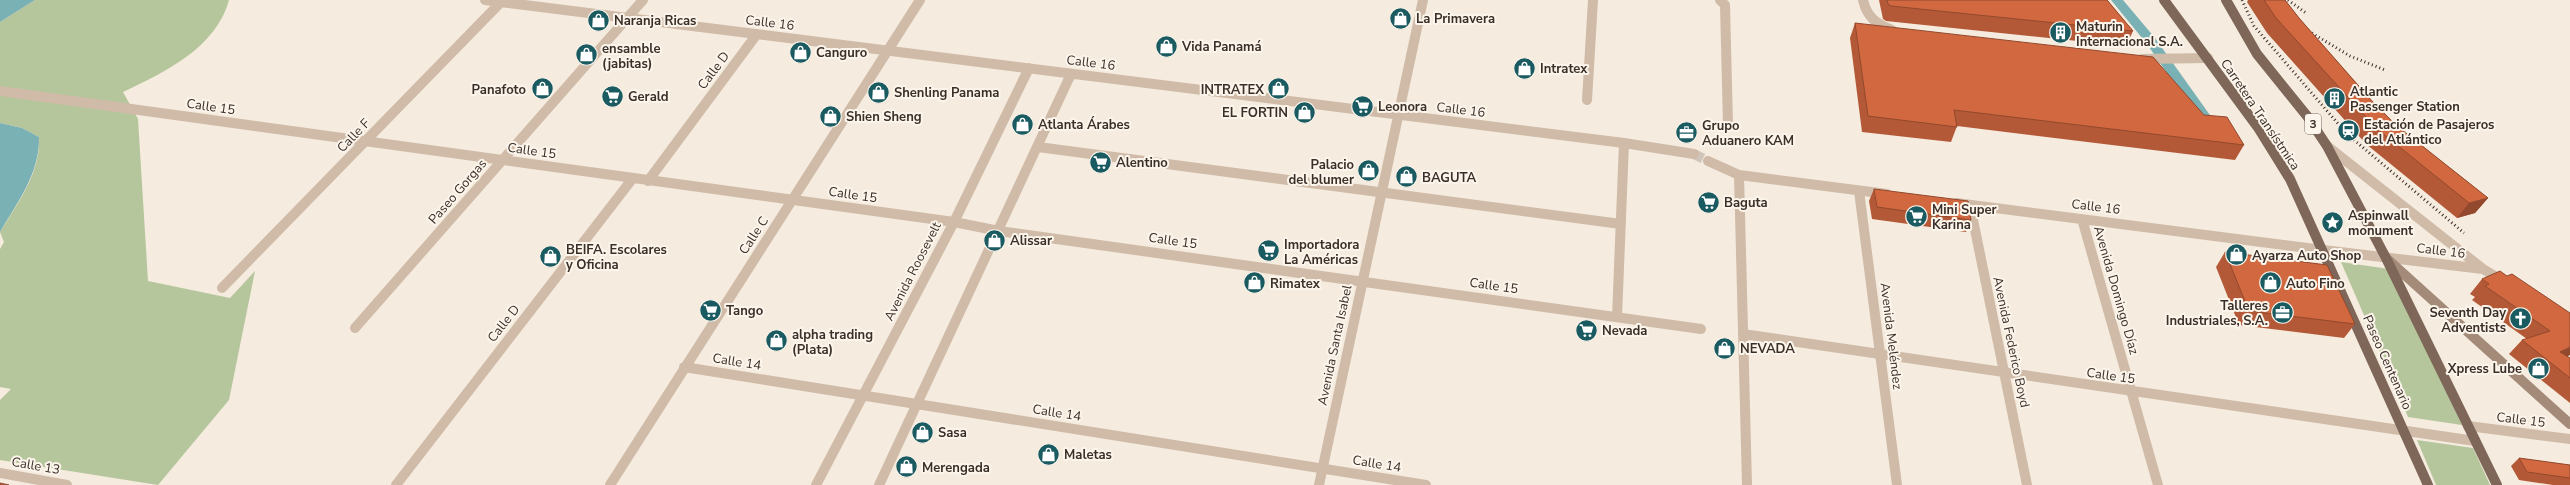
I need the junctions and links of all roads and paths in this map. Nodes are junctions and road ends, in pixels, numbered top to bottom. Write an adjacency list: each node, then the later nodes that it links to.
1 (485, 0): 11 (street, Calle 16)
2 (643, 0): 13 (street, Paseo Gorgas)
3 (920, 0): 16 (street, Calle C)
4 (1423, 0): 23 (street, Avenida Santa Isabel)
5 (1593, 0): 22 (street)
6 (1720, 0): 24 (street)
7 (1863, 0): 14 (street)
8 (2164, 0): 12 (main road, Carretera Transístmica)
9 (2171, 0): 12 (main road)
10 (2226, 0): 27 (main road, 3)
11 (502, 1): 13 (street, Calle 16); 25 (street, Calle F)
12 (2174, 13): 18 (main road, Carretera Transístmica)
13 (628, 18): 15 (street, Calle 16); 30 (street, Paseo Gorgas)
14 (1905, 32)
15 (757, 34): 16 (street, Calle 16); 34 (street, Calle D)
16 (888, 51): 19 (street, Calle 16); 38 (street, Calle C)
17 (2130, 57): 18 (street)
18 (2208, 58): 45 (main road, Carretera Transístmica)
19 (1029, 68): 20 (street, Calle 16); 42 (street, Avenida Roosevelt)
20 (1071, 74): 23 (street, Calle 16); 28 (street)
21 (0, 91): 25 (street, Calle 15)
22 (1587, 100)
23 (1398, 115): 26 (street, Calle 16); 36 (street, Avenida Santa Isabel)
24 (1728, 125)
25 (365, 141): 30 (street, Calle 15); 50 (street, Calle F)
26 (1624, 143): 29 (street, Calle 16); 43 (street)
27 (2327, 146): 46 (main road, 3); 47 (street)
28 (1038, 147): 36 (street); 44 (street)
29 (1694, 154)
30 (502, 160): 33 (street, Calle 15); 52 (street, Paseo Gorgas)
31 (1708, 161): 32 (street)
32 (1739, 175): 35 (street); 54 (street)
33 (633, 178): 34 (street, Calle 15); 69 (street, Calle D)
34 (648, 181): 38 (street, Calle 15)
35 (1859, 191): 37 (street); 55 (street, Avenida Meléndez)
36 (1382, 192): 43 (street); 48 (street, Avenida Santa Isabel)
37 (1899, 196)
38 (791, 200): 42 (street, Calle 15); 56 (street, Calle C)
39 (1946, 202): 40 (street, Calle 16)
40 (1970, 205): 41 (street, Calle 16); 57 (street, Avenida Federico Boyd)
41 (2082, 219): 45 (street, Calle 16); 58 (street, Avenida Domingo Díaz)
42 (954, 222): 44 (street, Calle 15); 59 (street, Avenida Roosevelt)
43 (1621, 224): 51 (street)
44 (1000, 230): 48 (street, Calle 15); 60 (street)
45 (2323, 250): 46 (street, Calle 16); 63 (main road, Paseo Centenario)
46 (2386, 258): 47 (street, Calle 16); 61 (main road); 62 (main road, 3)
47 (2483, 269): 49 (street)
48 (1363, 280): 51 (street, Calle 15); 66 (street, Avenida Santa Isabel)
49 (2510, 286)
50 (222, 288)
51 (1617, 317): 53 (street, Calle 15)
52 (355, 328)
53 (1701, 329)
54 (1743, 334): 55 (street, Calle 15); 75 (street)
55 (1880, 353): 57 (street, Calle 15); 76 (street, Avenida Meléndez)
56 (684, 367): 59 (street, Calle 14); 70 (street, Calle C)
57 (2005, 373): 58 (street, Calle 15); 77 (street, Avenida Federico Boyd)
58 (2132, 392): 63 (street, Calle 15); 78 (street, Avenida Domingo Díaz)
59 (865, 394): 60 (street, Calle 14); 71 (street, Avenida Roosevelt)
60 (918, 404): 66 (street, Calle 14); 72 (street)
61 (2570, 424)
62 (2468, 426): 64 (street, Calle 15); 65 (main road, 3)
63 (2404, 431): 65 (street, Calle 15); 79 (main road, Paseo Centenario)
64 (2570, 439)
65 (2475, 441): 80 (main road, 3)
66 (1322, 468): 73 (street, Avenida Santa Isabel); 74 (street, Calle 14)
67 (0, 473): 68 (street, Calle 13)
68 (67, 485)
69 (396, 485)
70 (610, 485)
71 (816, 485)
72 (879, 485)
73 (1319, 485)
74 (1426, 485)
75 (1747, 485)
76 (1897, 485)
77 (2027, 485)
78 (2158, 485)
79 (2428, 485)
80 (2497, 485)

